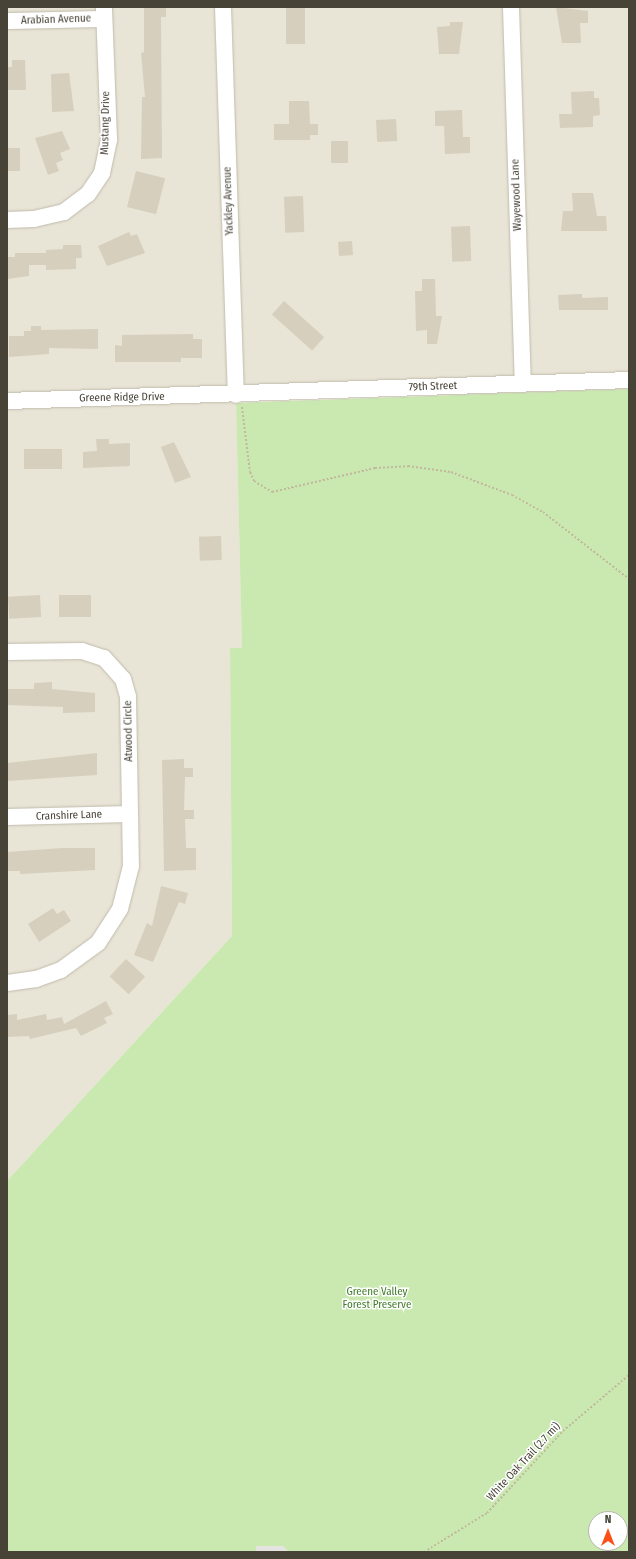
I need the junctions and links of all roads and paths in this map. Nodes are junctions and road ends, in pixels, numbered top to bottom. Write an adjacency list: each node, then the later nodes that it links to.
1 (223, 7): 8 (street, Yackley Avenue)
2 (511, 7): 7 (street, Wayewood Lane)
3 (104, 13): 4 (street, Arabian Avenue); 5 (street, Mustang Drive)
4 (7, 21)
5 (7, 220)
6 (629, 380): 7 (street, 79th Street)
7 (523, 384): 8 (street, 79th Street)
8 (236, 395): 9 (street, Greene Ridge Drive); 10 (path)
9 (7, 401)
10 (629, 578)
11 (7, 652): 12 (street, Atwood Circle)
12 (130, 814): 13 (street, Cranshire Lane); 14 (street, Atwood Circle)
13 (7, 817)
14 (7, 983)
15 (629, 1375): 16 (path, White Oak Trail (2.7 mi))
16 (424, 1552)

